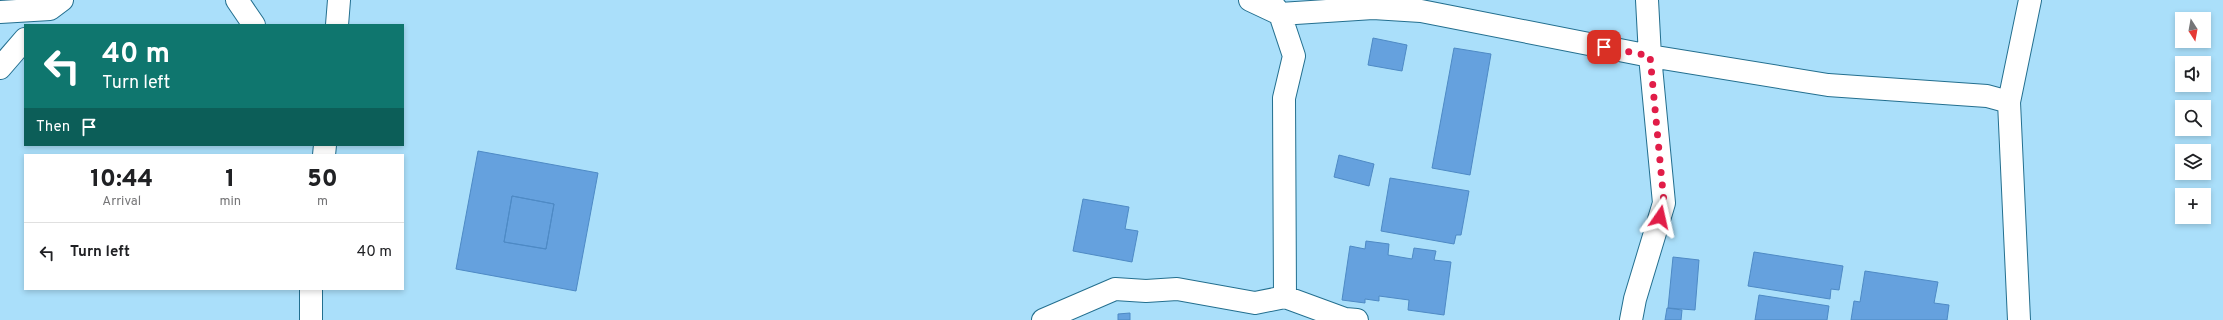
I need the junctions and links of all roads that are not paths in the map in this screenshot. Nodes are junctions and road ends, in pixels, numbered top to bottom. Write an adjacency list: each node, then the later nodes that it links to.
1 (237, 0): 9 (street)
2 (339, 0): 10 (street)
3 (1250, 0): 6 (street)
4 (1647, 0): 12 (street)
5 (2030, 0): 14 (street)
6 (1275, 7): 12 (street); 16 (street)
7 (50, 11): 8 (street)
8 (0, 12)
9 (253, 24)
10 (337, 24)
11 (24, 39): 13 (street)
12 (1650, 56): 14 (street); 20 (street)
13 (0, 68)
14 (2009, 102): 21 (street)
15 (311, 290): 17 (street)
16 (1285, 297): 18 (street); 19 (street)
17 (311, 320)
18 (1042, 320)
19 (1358, 320)
20 (1631, 320)
21 (2019, 320)

